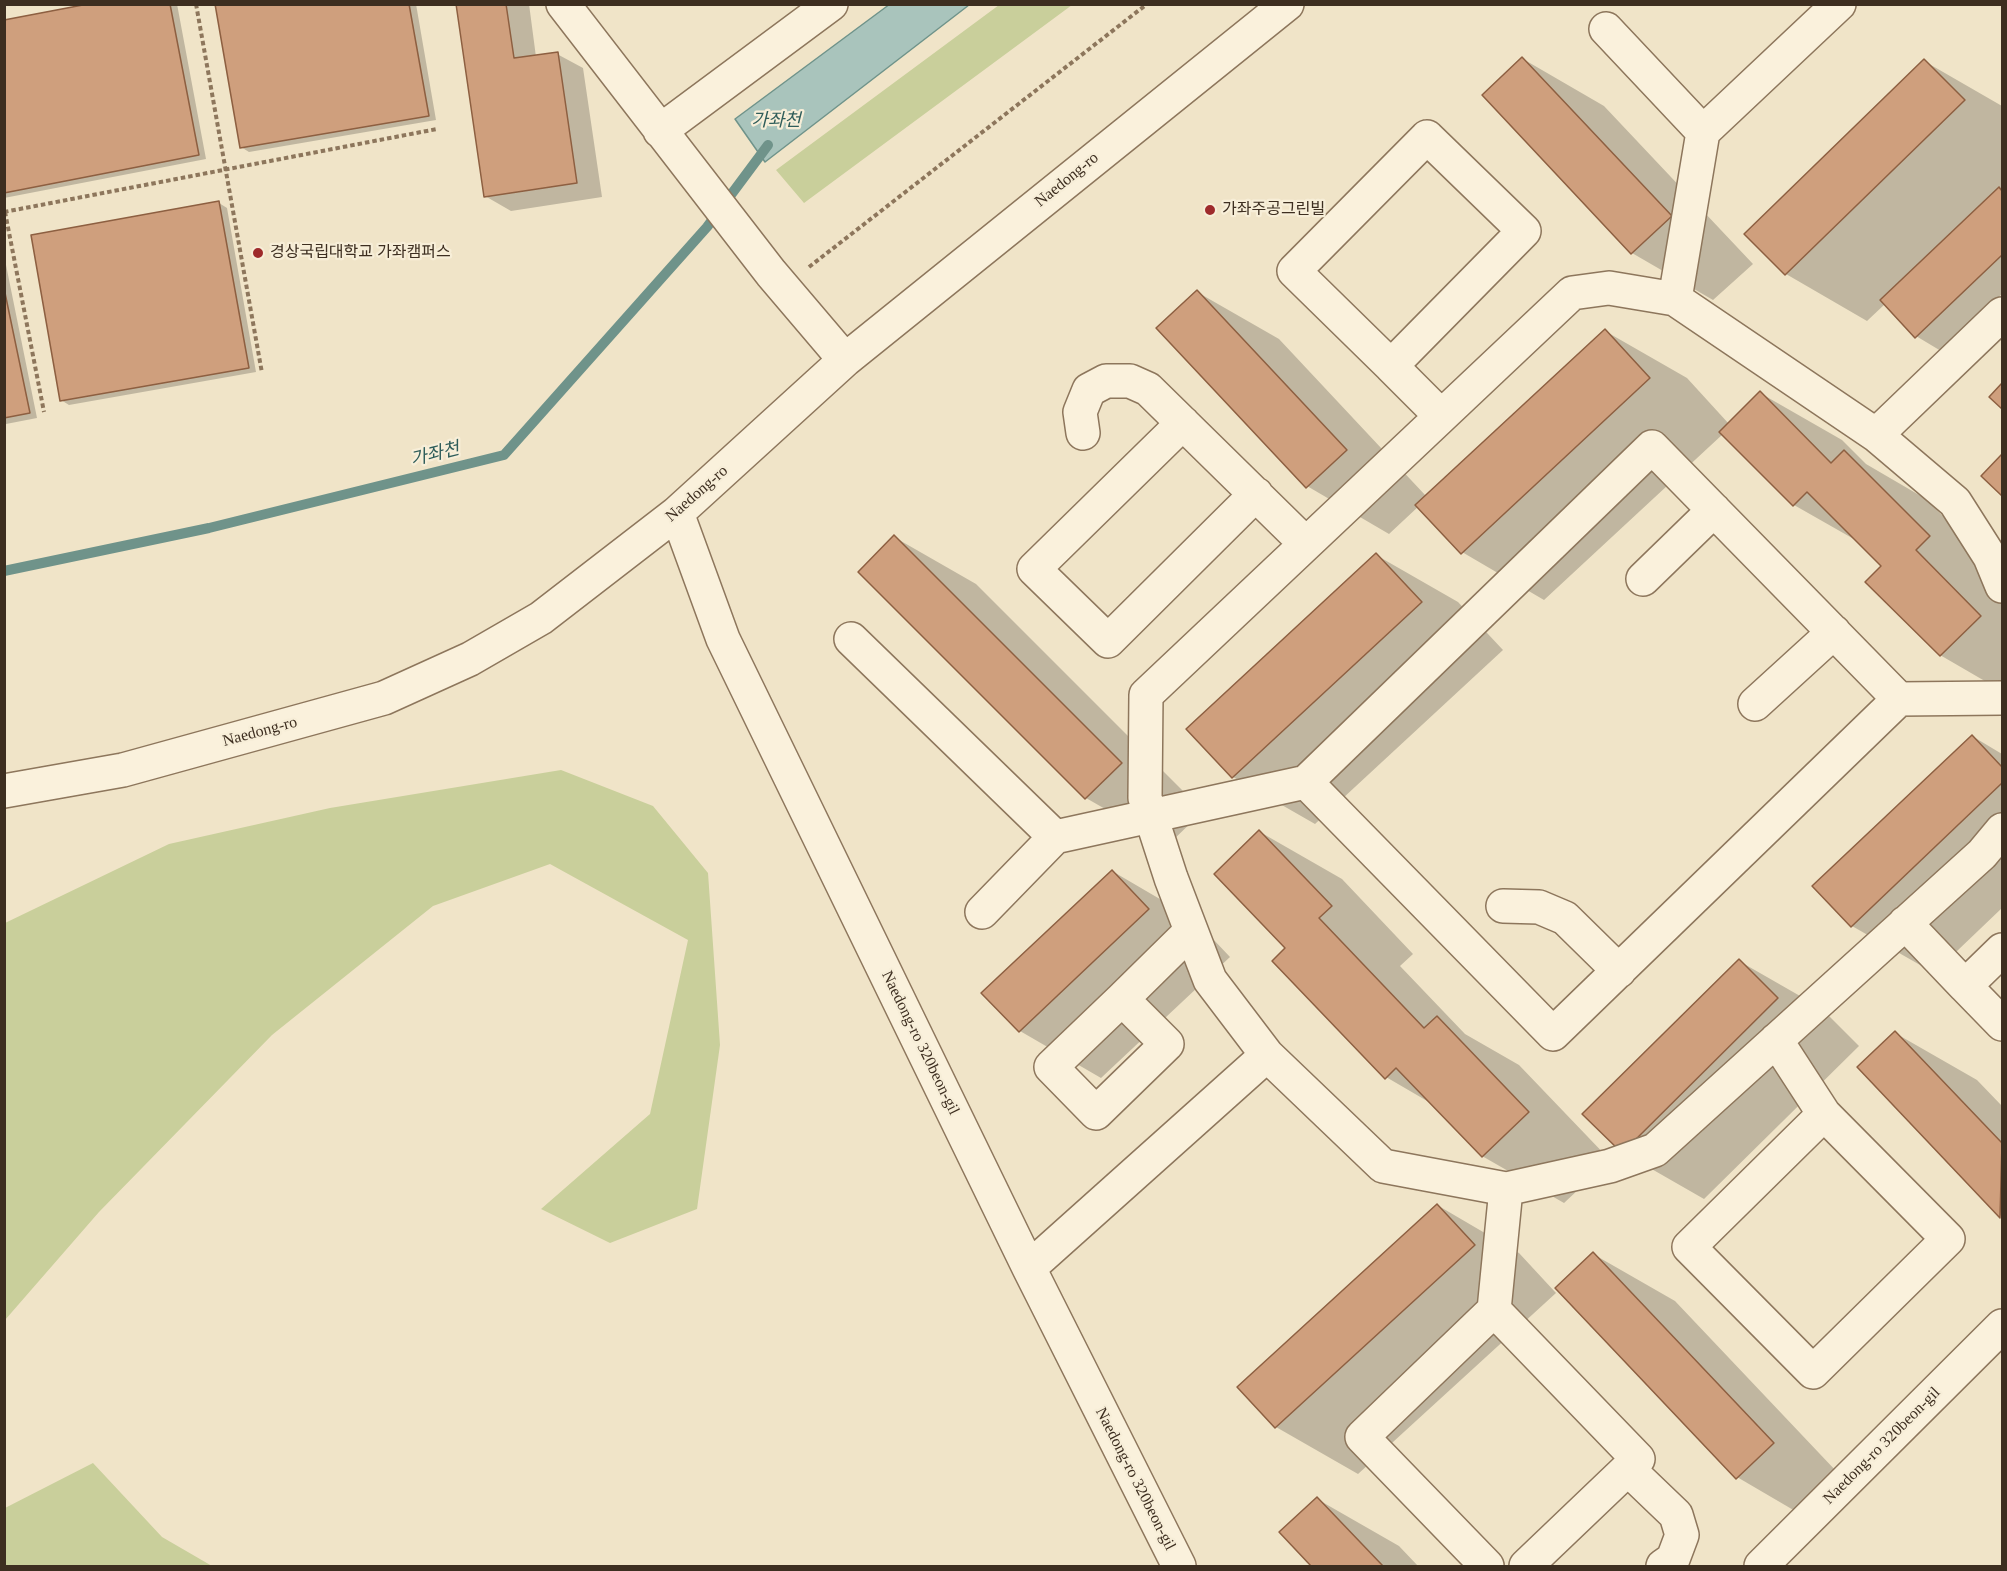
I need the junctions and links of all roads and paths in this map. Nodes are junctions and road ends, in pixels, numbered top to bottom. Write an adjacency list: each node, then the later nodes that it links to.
1 (196, 4): 11 (path)
2 (563, 4): 10 (street)
3 (831, 4): 10 (street)
4 (1148, 4): 13 (path)
5 (1287, 4): 16 (street, Naedong-ro)
6 (1839, 4): 9 (street)
7 (1606, 29): 9 (street)
8 (437, 129): 11 (path)
9 (1703, 132): 14 (street)
10 (666, 138): 13 (street)
11 (226, 169): 12 (path); 18 (path)
12 (5, 212): 19 (path)
13 (778, 279): 16 (street)
14 (1675, 299): 20 (street); 23 (street)
15 (2002, 314): 23 (street)
16 (845, 360): 26 (street, Naedong-ro)
17 (1391, 366): 17 (street); 20 (street)
18 (262, 373)
19 (44, 412)
20 (1441, 416): 27 (street)
21 (1183, 423): 22 (street); 24 (street); 24 (street)
22 (1083, 433)
23 (1876, 435): 29 (street)
24 (1256, 494): 27 (street)
25 (1714, 510): 28 (street); 30 (street); 35 (street)
26 (677, 513): 36 (street, Naedong-ro); 53 (street, Naedong-ro 320beon-gil)
27 (1306, 544): 37 (street)
28 (1643, 579)
29 (2002, 586)
30 (1834, 632): 33 (street); 34 (street)
31 (851, 639): 39 (street)
32 (2002, 698): 33 (street)
33 (1899, 699): 45 (street)
34 (1755, 704)
35 (1306, 782): 37 (street); 45 (street)
36 (4, 790)
37 (1151, 818): 39 (street); 43 (street)
38 (2002, 830): 42 (street)
39 (1055, 837): 41 (street)
40 (1503, 906): 45 (street)
41 (982, 912)
42 (1905, 923): 46 (street); 49 (street)
43 (1191, 931): 47 (street); 50 (street)
44 (2002, 950): 46 (street)
45 (1619, 970)
46 (1965, 986): 48 (street)
47 (1122, 999)
48 (2002, 1024)
49 (1776, 1040): 51 (street); 52 (street)
50 (1267, 1055): 52 (street); 53 (street)
51 (1824, 1114): 51 (street)
52 (1506, 1189): 54 (street)
53 (1029, 1268): 57 (street, Naedong-ro 320beon-gil)
54 (1494, 1310): 56 (street); 58 (street)
55 (2002, 1326): 61 (street, Naedong-ro 320beon-gil)
56 (1628, 1469): 59 (street); 60 (street)
57 (1179, 1566)
58 (1487, 1566)
59 (1526, 1566)
60 (1663, 1566)
61 (1761, 1566)

